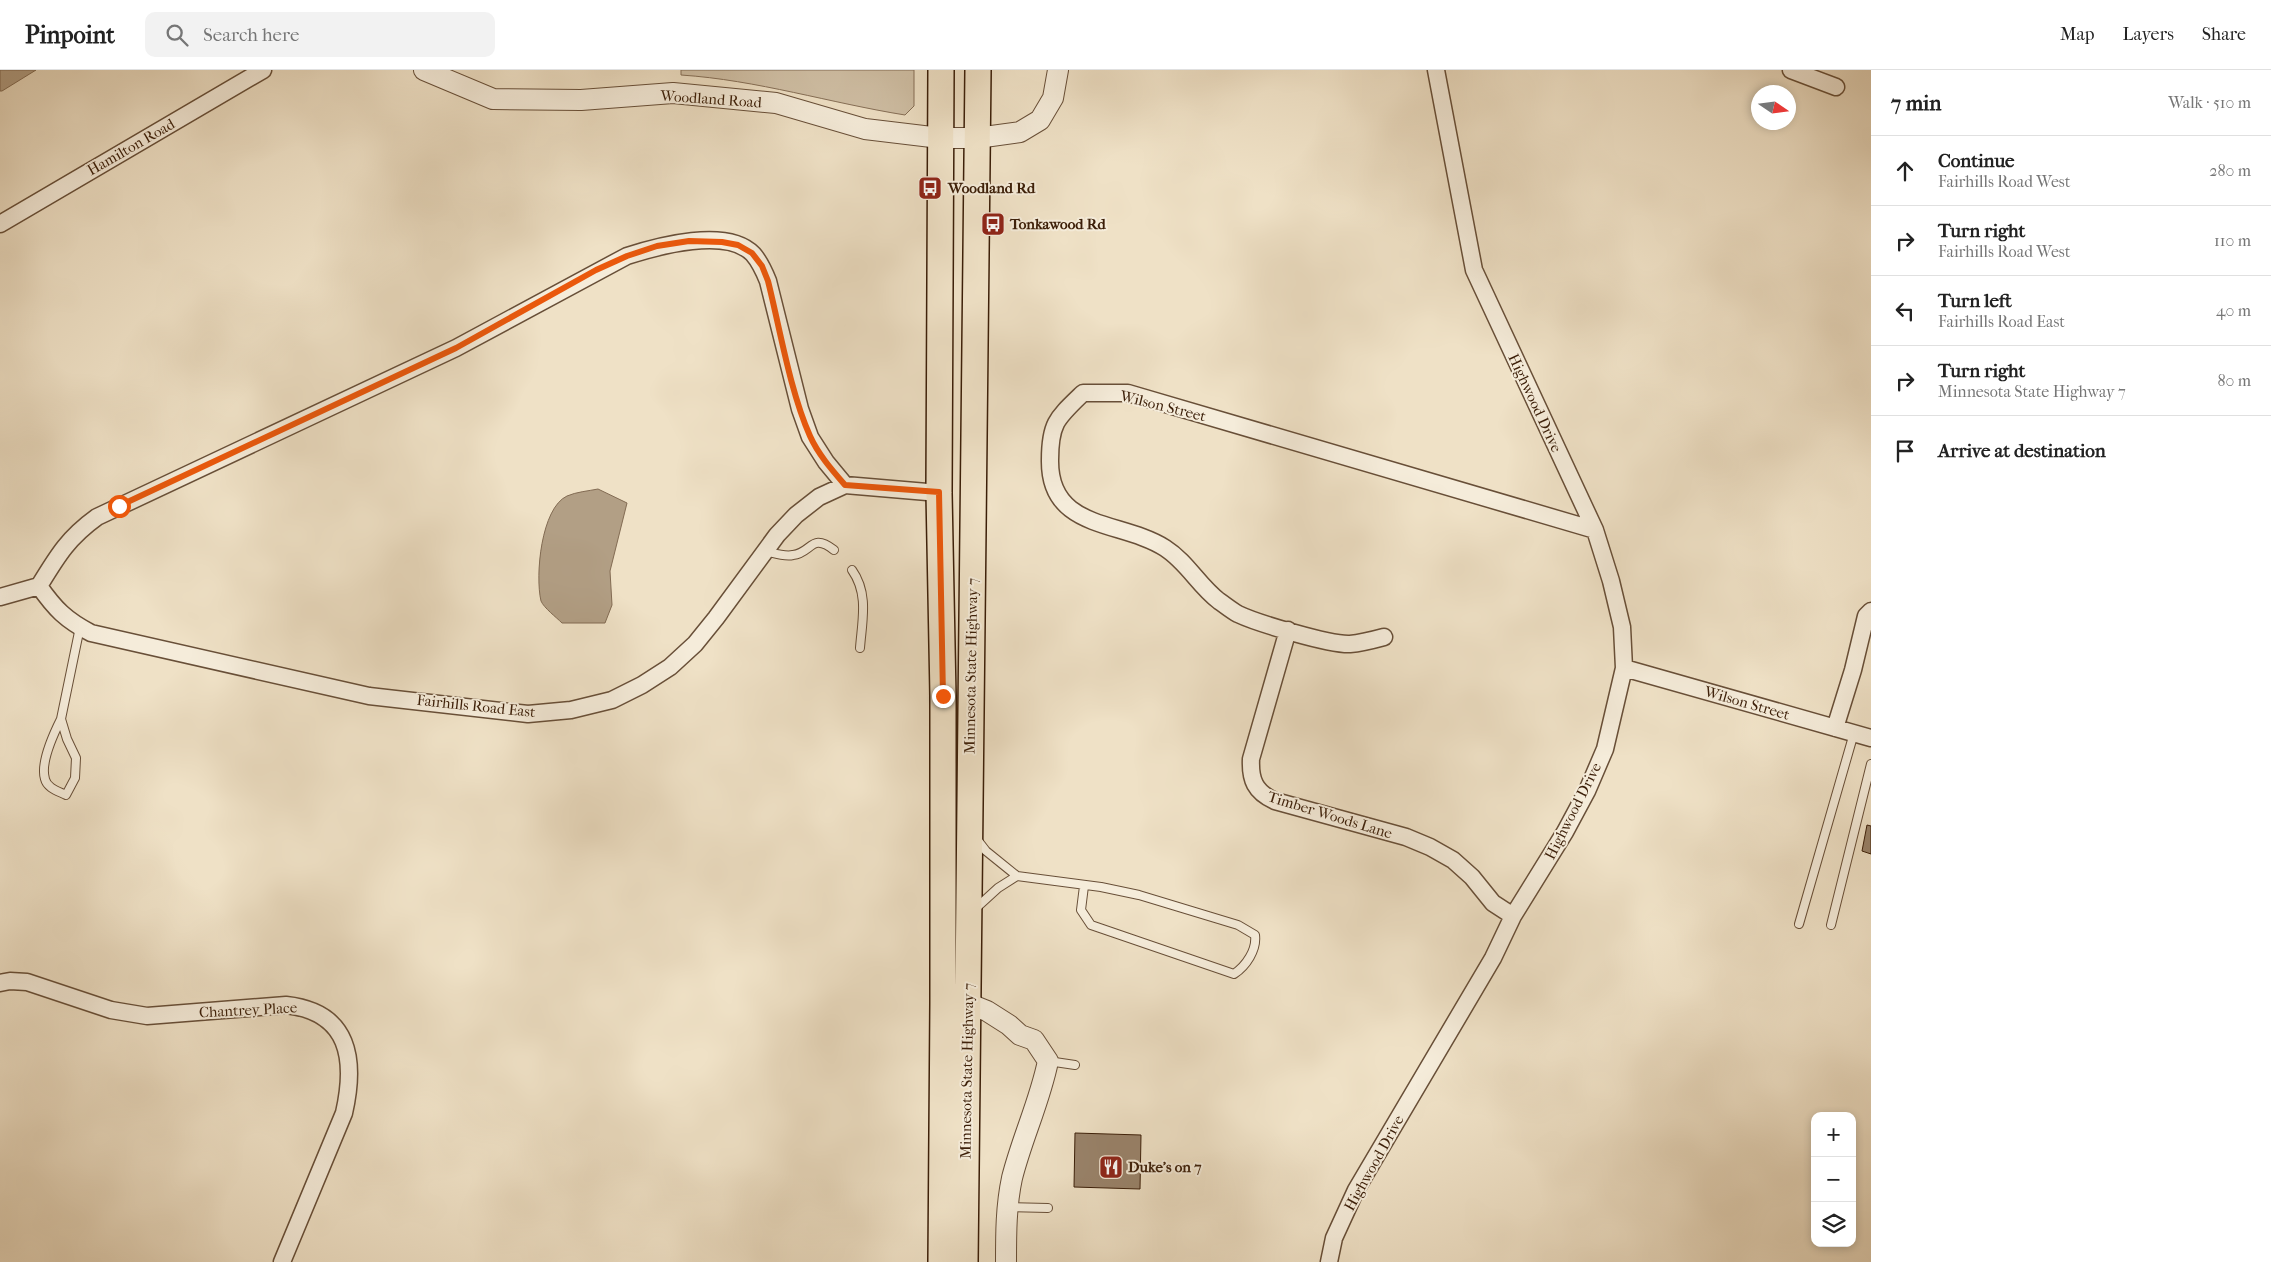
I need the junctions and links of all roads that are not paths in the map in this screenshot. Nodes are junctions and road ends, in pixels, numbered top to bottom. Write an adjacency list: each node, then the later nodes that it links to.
1 (263, 70): 11 (street, Hamilton Road)
2 (424, 70): 9 (street, Woodland Road)
3 (941, 70): 9 (main road, Minnesota State Highway 7)
4 (978, 70): 10 (main road, Minnesota State Highway 7)
5 (1058, 70): 10 (street, Woodland Road)
6 (1436, 70): 14 (street, Highwood Drive)
7 (1791, 70): 8 (street)
8 (1836, 87)
9 (940, 138): 10 (street, Woodland Road); 13 (main road, Minnesota State Highway 7)
10 (978, 138): 31 (main road, Minnesota State Highway 7)
11 (0, 224)
12 (845, 485): 13 (street, Fairhills Road East); 16 (street, Fairhills Road East); 18 (street)
13 (939, 492): 45 (main road, Minnesota State Highway 7)
14 (1595, 530): 22 (street, Wilson Street); 25 (street, Highwood Drive)
15 (834, 550): 16 (lane)
16 (765, 551): 21 (street, Fairhills Road East)
17 (852, 570): 24 (lane)
18 (39, 586): 19 (street); 21 (street, Fairhills Road East)
19 (0, 598)
20 (1871, 611): 27 (street)
21 (80, 627): 26 (lane)
22 (1288, 630): 23 (street, Wilson Street); 35 (street, Timber Woods Lane)
23 (1384, 637)
24 (860, 648)
25 (1624, 668): 27 (street, Wilson Street); 35 (street, Highwood Drive)
26 (61, 719): 26 (lane)
27 (1835, 728): 28 (street, Wilson Street)
28 (1854, 733): 29 (street, Wilson Street); 36 (lane)
29 (1871, 738)
30 (1871, 764): 37 (lane)
31 (969, 828): 32 (lane); 34 (main road, Minnesota State Highway 7)
32 (1017, 876): 33 (lane); 34 (lane)
33 (1084, 886): 33 (lane)
34 (968, 916): 39 (main road, Minnesota State Highway 7)
35 (1513, 916): 48 (street, Highwood Drive)
36 (1800, 924)
37 (1831, 925)
38 (0, 983): 44 (street, Chantrey Place)
39 (968, 1003): 40 (street); 46 (main road, Minnesota State Highway 7)
40 (1048, 1061): 41 (lane); 42 (street)
41 (1075, 1065)
42 (1008, 1207): 43 (lane); 47 (street)
43 (1048, 1208)
44 (282, 1262)
45 (941, 1262)
46 (965, 1262)
47 (1006, 1262)
48 (1328, 1262)

